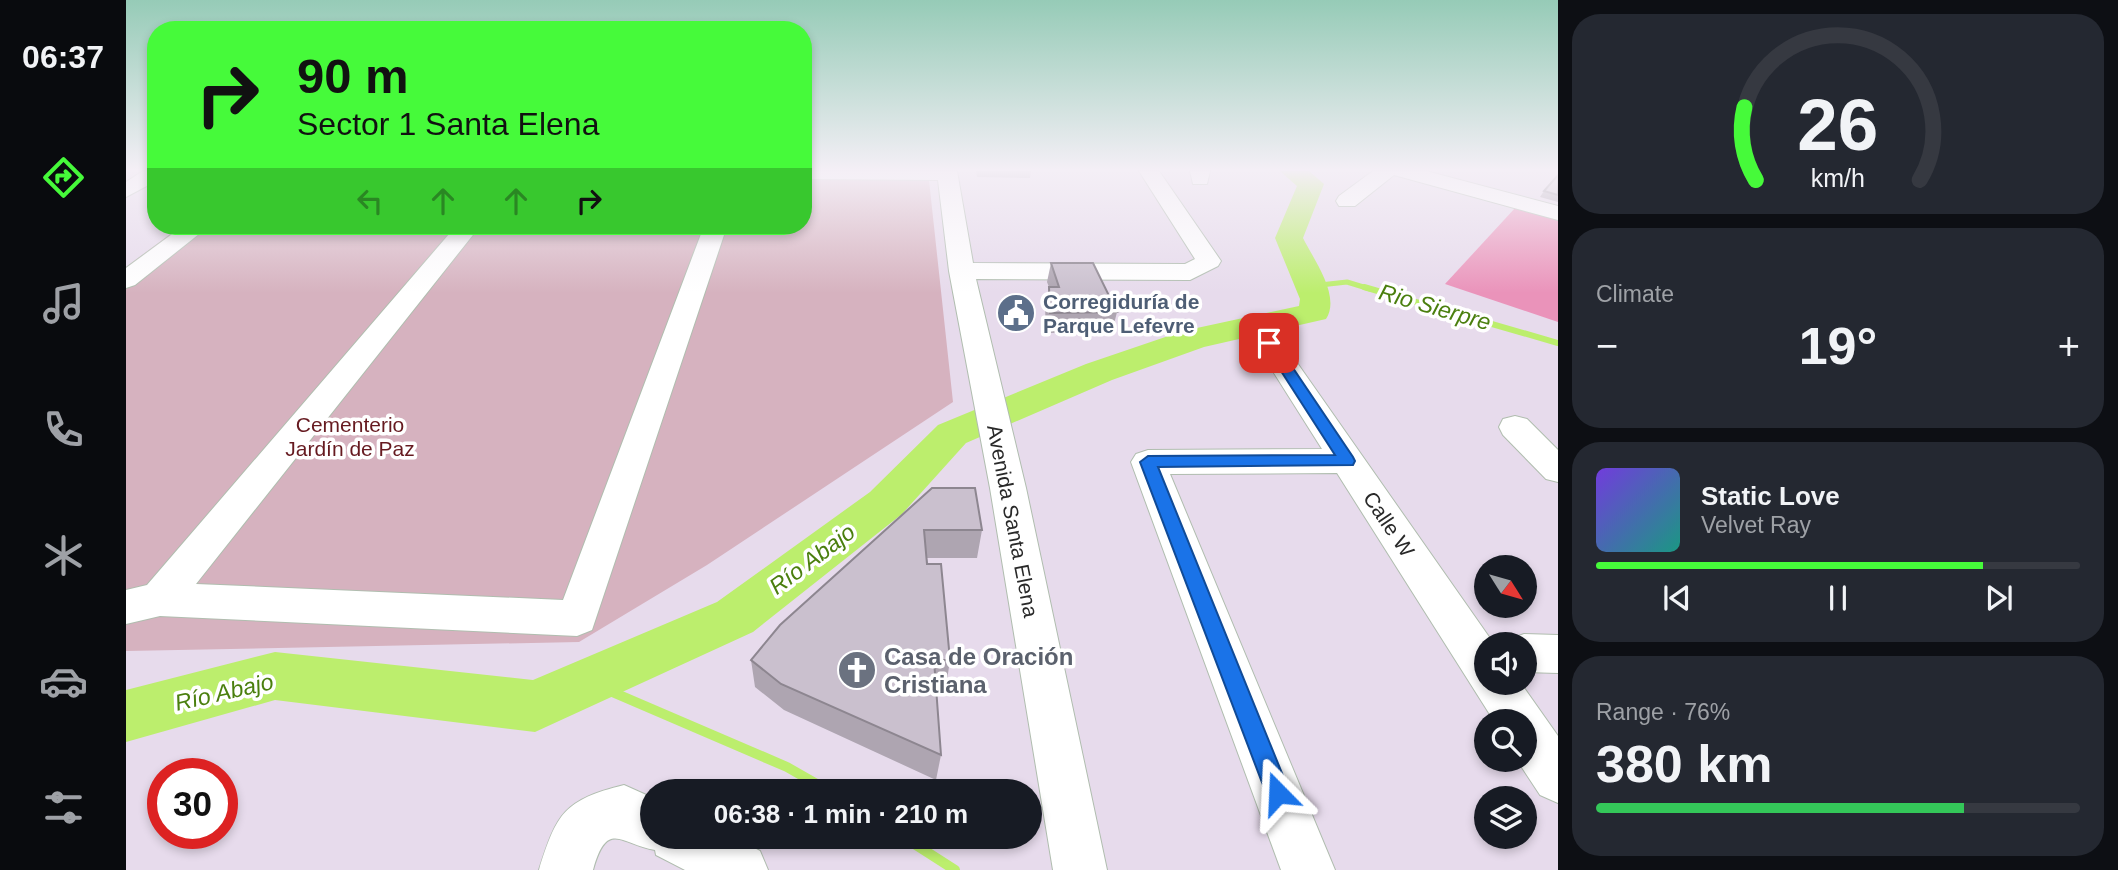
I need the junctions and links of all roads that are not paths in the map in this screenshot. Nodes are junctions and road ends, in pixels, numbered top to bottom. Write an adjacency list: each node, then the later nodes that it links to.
1 (953, 212): 6 (street, Avenida Santa Elena)
2 (1176, 212): 6 (street)
3 (185, 235): 7 (street)
4 (460, 235): 12 (street)
5 (713, 235): 12 (street)
6 (962, 271): 22 (street, Avenida Santa Elena)
7 (126, 279)
8 (1269, 343): 10 (street, Calle W)
9 (1515, 427): 11 (street)
10 (1347, 461): 13 (street, Calle W); 23 (street)
11 (1558, 470)
12 (143, 603)
13 (1474, 648)
14 (1537, 653): 15 (street)
15 (1558, 654)
16 (1537, 746): 17 (street)
17 (1558, 778)
18 (640, 819): 20 (street)
19 (700, 849): 21 (street)
20 (571, 853)
21 (741, 870)
22 (1080, 870)
23 (1308, 870)

